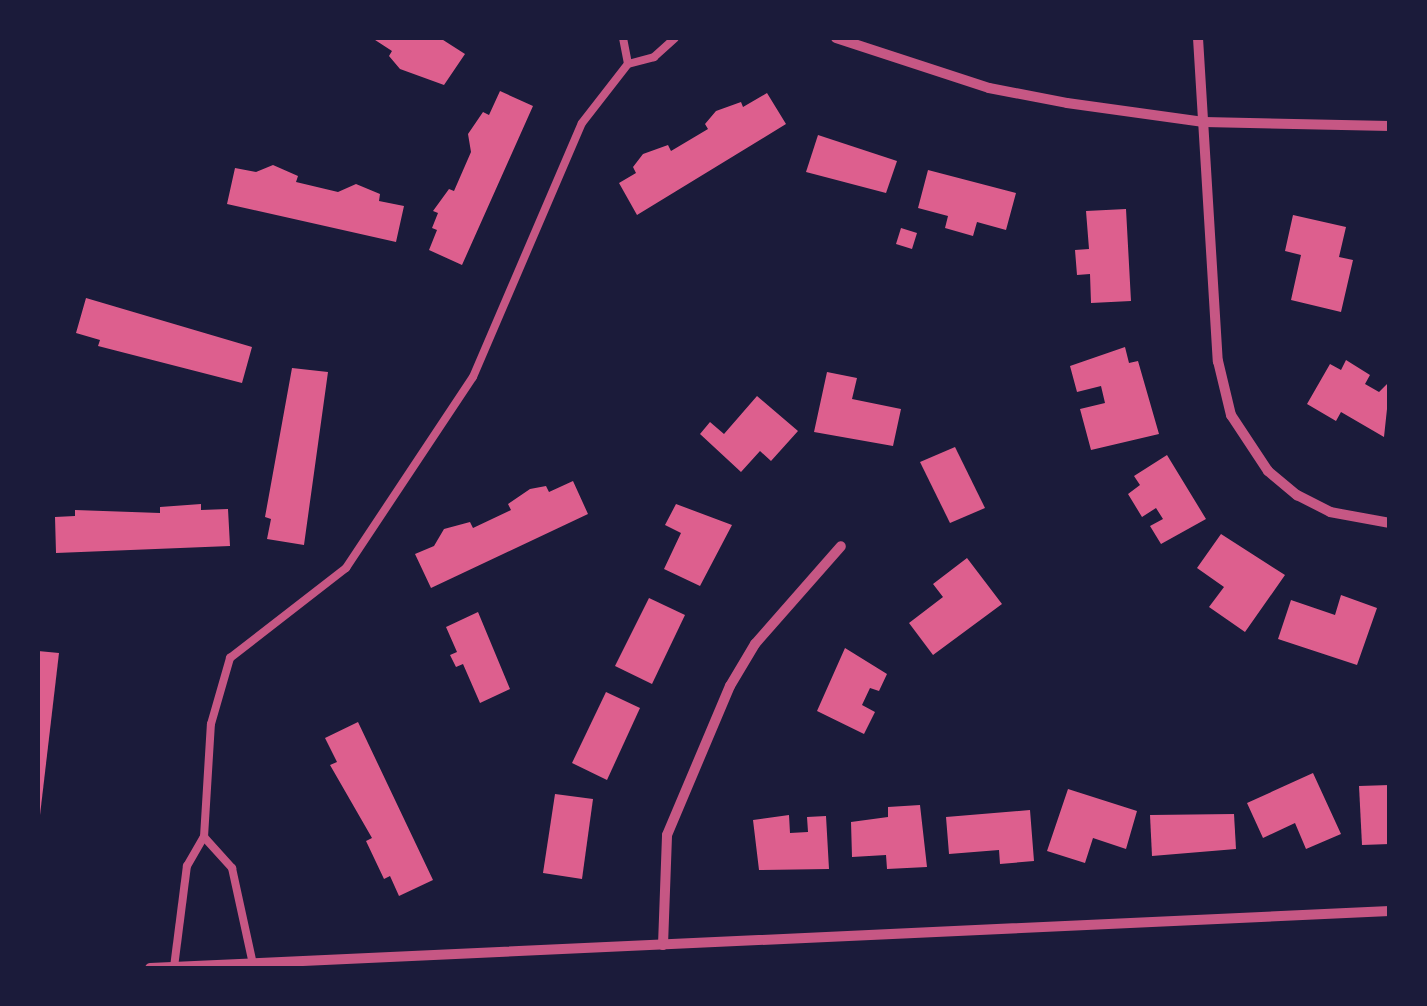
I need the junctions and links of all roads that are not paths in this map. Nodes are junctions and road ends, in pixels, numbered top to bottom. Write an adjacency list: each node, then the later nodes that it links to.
1 (623, 38): 5 (lane)
2 (675, 38): 5 (lane)
3 (836, 38): 6 (street)
4 (1198, 38): 6 (street)
5 (628, 64): 10 (lane)
6 (1204, 122): 7 (street); 8 (street)
7 (1390, 126)
8 (1390, 523)
9 (841, 546): 12 (street)
10 (204, 837): 13 (lane); 15 (lane)
11 (1390, 910): 12 (street)
12 (663, 945): 13 (street)
13 (254, 964): 15 (street)
14 (150, 968): 15 (street)
15 (174, 968)

